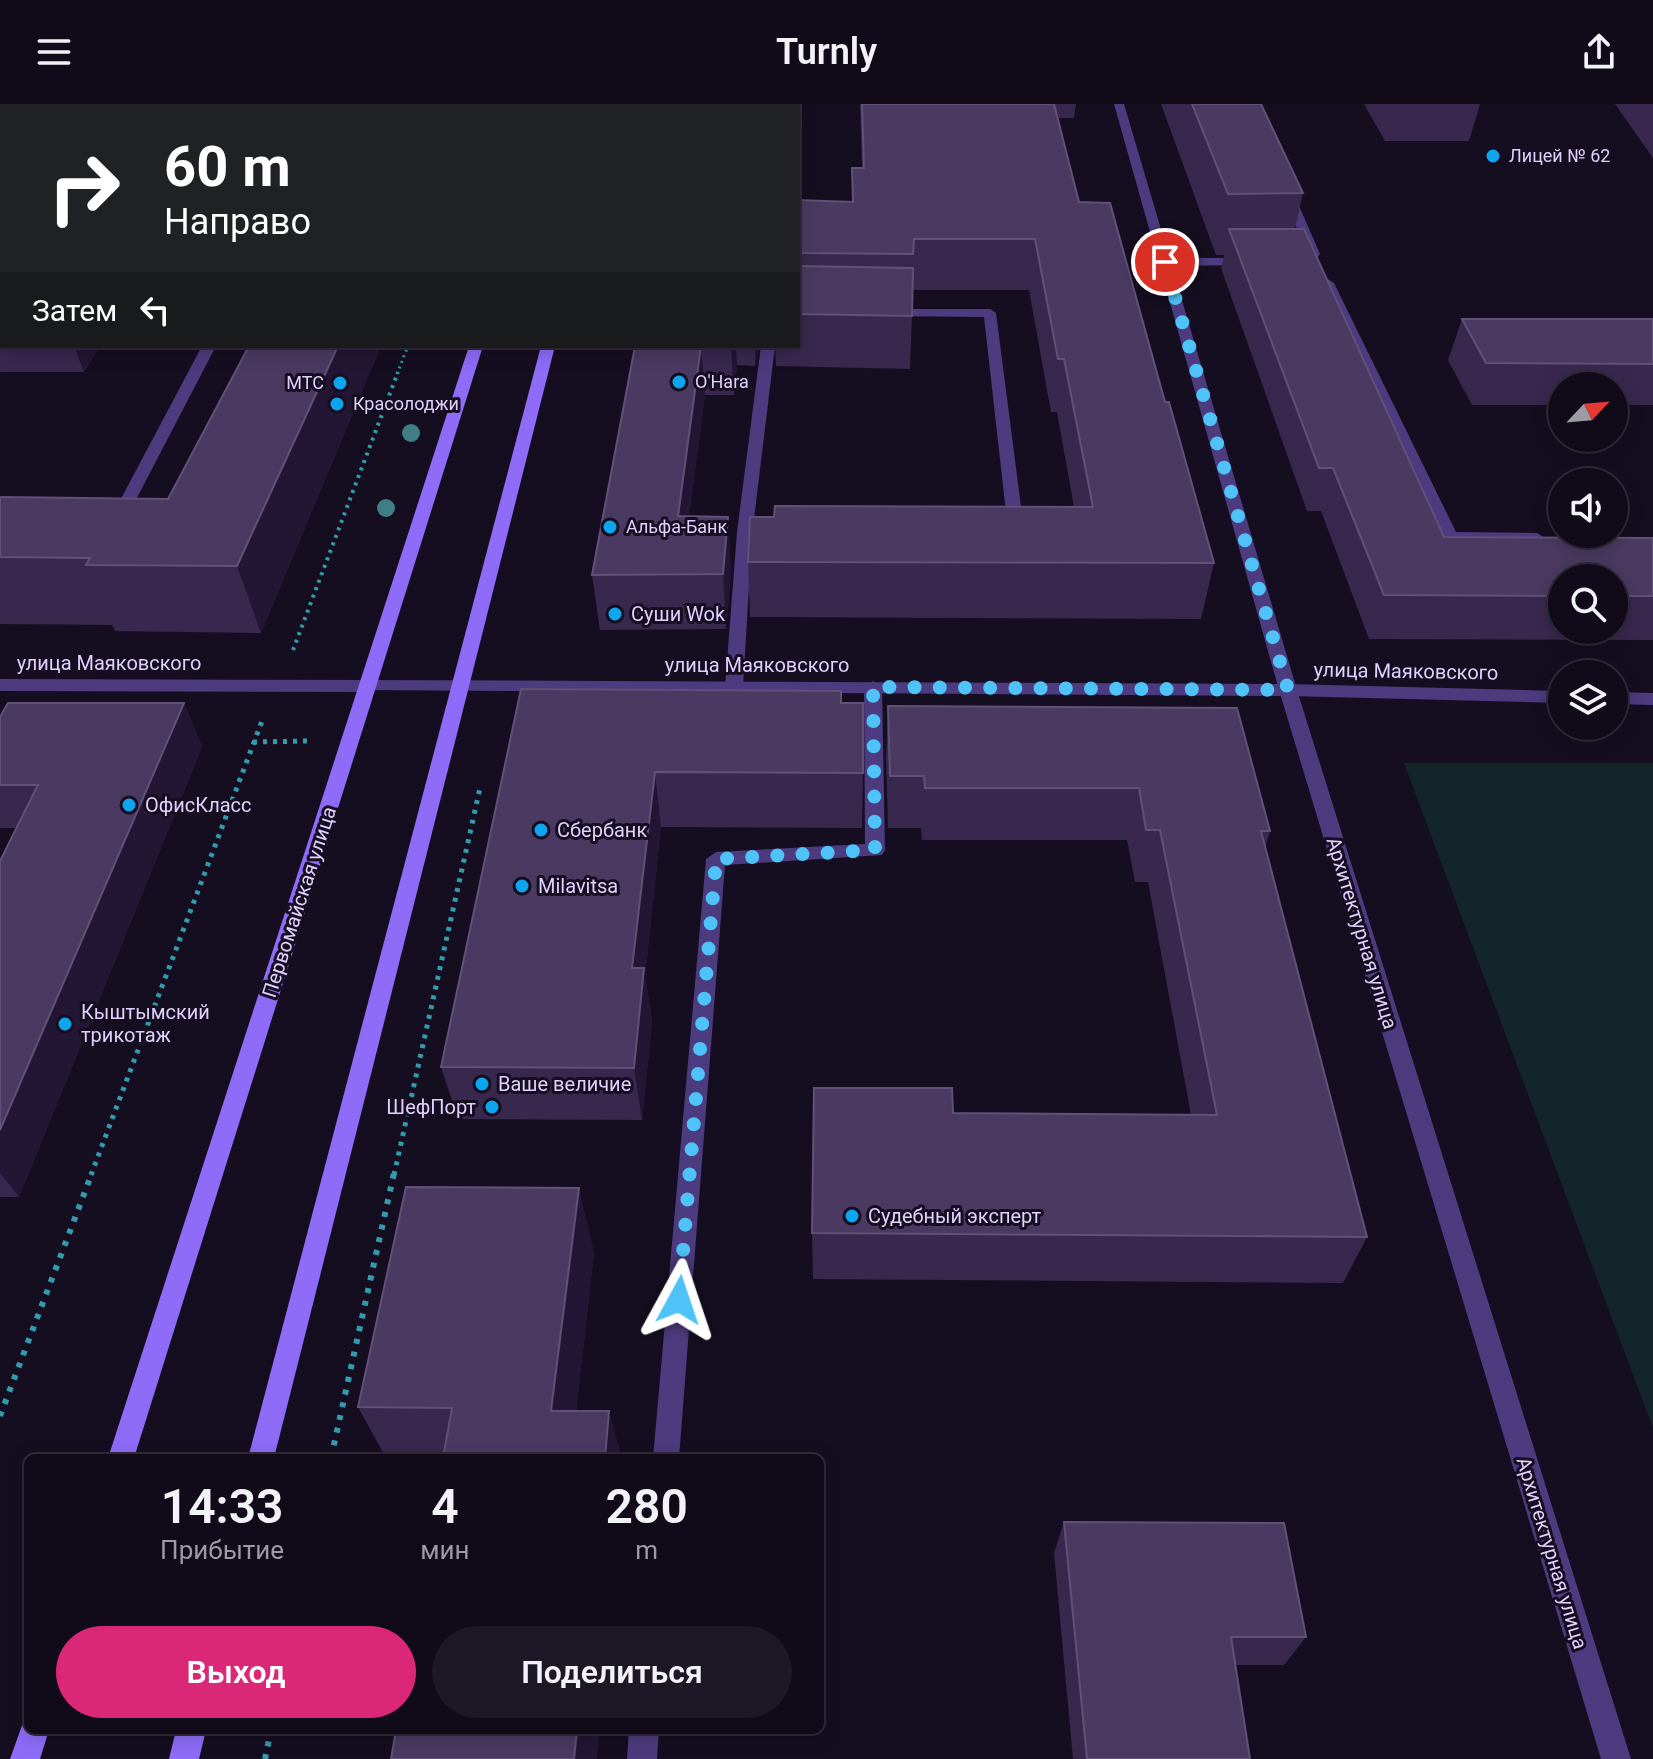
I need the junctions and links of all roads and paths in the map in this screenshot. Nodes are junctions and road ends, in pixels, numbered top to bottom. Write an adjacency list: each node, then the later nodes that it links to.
1 (1119, 104): 5 (street, Архитектурная улица)
2 (1280, 175): 4 (street)
3 (1272, 261): 5 (street)
4 (1302, 261)
5 (1165, 262): 24 (street, Архитектурная улица)
6 (1324, 275): 17 (street)
7 (878, 312): 14 (street)
8 (208, 348): 13 (street)
9 (407, 348): 19 (path)
10 (475, 348): 20 (main road, Первомайская улица)
11 (547, 348): 23 (main road)
12 (768, 348): 16 (street)
13 (105, 515)
14 (1003, 530)
15 (791, 531): 16 (street)
16 (745, 532): 21 (street)
17 (1548, 538)
18 (0, 685): 19 (street, улица Маяковского)
19 (277, 686): 20 (street, улица Маяковского); 29 (path)
20 (368, 686): 23 (street, улица Маяковского); 30 (main road, Первомайская улица)
21 (734, 687): 22 (street, улица Маяковского); 23 (street, улица Маяковского)
22 (873, 687): 24 (street, улица Маяковского); 33 (street)
23 (460, 688): 31 (main road)
24 (1288, 690): 25 (street, улица Маяковского); 42 (street, Архитектурная улица)
25 (1548, 697)
26 (1628, 698): 27 (street)
27 (1653, 699)
28 (480, 785): 32 (path)
29 (0, 1416)
30 (122, 1454)
31 (262, 1454)
32 (332, 1454)
33 (666, 1454)
34 (33, 1734): 38 (main road)
35 (190, 1734): 39 (main road)
36 (270, 1734): 40 (path)
37 (644, 1734): 41 (street)
38 (25, 1759)
39 (184, 1759)
40 (265, 1759)
41 (642, 1759)
42 (1616, 1759)

